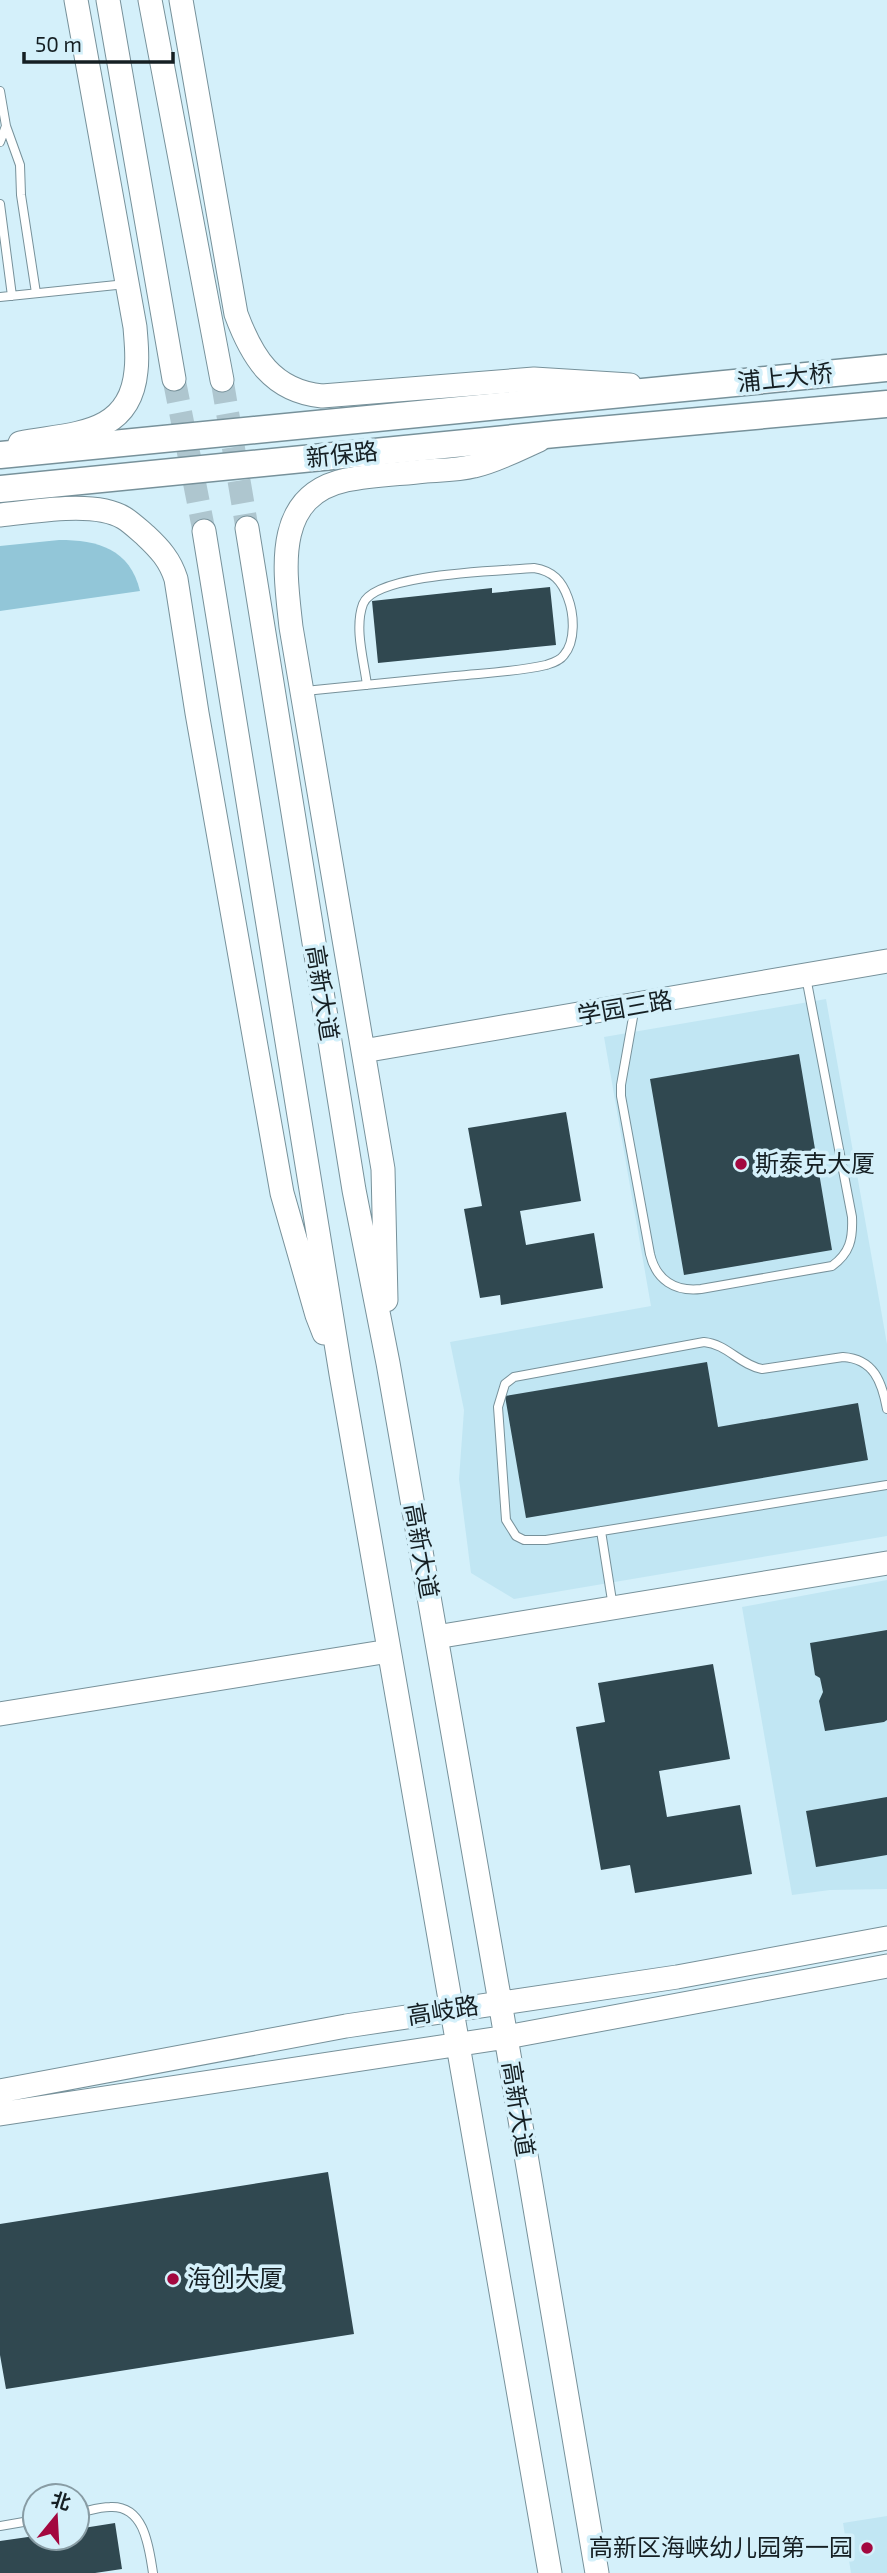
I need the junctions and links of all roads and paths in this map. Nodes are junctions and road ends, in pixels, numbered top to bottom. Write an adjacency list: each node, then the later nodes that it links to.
1 (76, 0): 9 (main road)
2 (108, 0): 14 (main road)
3 (150, 0): 15 (main road)
4 (181, 0): 16 (main road)
5 (0, 91): 6 (lane)
6 (6, 126): 7 (lane); 10 (lane)
7 (0, 142)
8 (0, 204): 11 (lane)
9 (128, 284): 10 (lane); 19 (main road)
10 (36, 293): 11 (lane)
11 (12, 296): 12 (lane)
12 (0, 297)
13 (887, 369): 16 (main road, 浦上大桥)
14 (174, 379)
15 (222, 380)
16 (682, 388): 20 (main road, 新保路)
17 (887, 404): 18 (main road, 新保路)
18 (555, 434): 21 (main road, 新保路); 26 (main road)
19 (0, 447)
20 (0, 455)
21 (0, 489)
22 (0, 515): 32 (main road)
23 (247, 528): 31 (main road, 高新大道)
24 (204, 531): 32 (main road, 高新大道)
25 (367, 685): 25 (lane); 26 (lane)
26 (302, 692): 30 (main road)
27 (887, 961): 28 (main road, 学园三路)
28 (806, 977): 29 (main road, 学园三路); 29 (lane)
29 (635, 1006): 30 (main road, 学园三路)
30 (363, 1051): 31 (main road)
31 (388, 1363): 38 (main road, 高新大道)
32 (341, 1374): 39 (main road, 高新大道)
33 (887, 1409): 35 (lane)
34 (887, 1485): 35 (lane)
35 (601, 1531): 37 (lane)
36 (887, 1563): 37 (main road)
37 (614, 1608): 38 (main road)
38 (436, 1637): 43 (main road, 高新大道)
39 (390, 1651): 40 (main road); 44 (main road, 高新大道)
40 (0, 1714)
41 (887, 1938): 43 (main road, 高岐路)
42 (887, 1966): 45 (main road, 高岐路)
43 (500, 2002): 44 (main road, 高岐路); 45 (main road, 高新大道)
44 (452, 2009): 46 (main road, 高新大道); 47 (main road, 高岐路)
45 (507, 2037): 46 (main road, 高岐路); 54 (main road, 高新大道)
46 (458, 2044): 48 (main road, 高岐路); 53 (main road, 高新大道)
47 (0, 2091)
48 (0, 2114)
49 (91, 2510): 52 (lane)
50 (21, 2522): 51 (lane)
51 (0, 2526)
52 (153, 2573)
53 (550, 2573)
54 (597, 2573)

